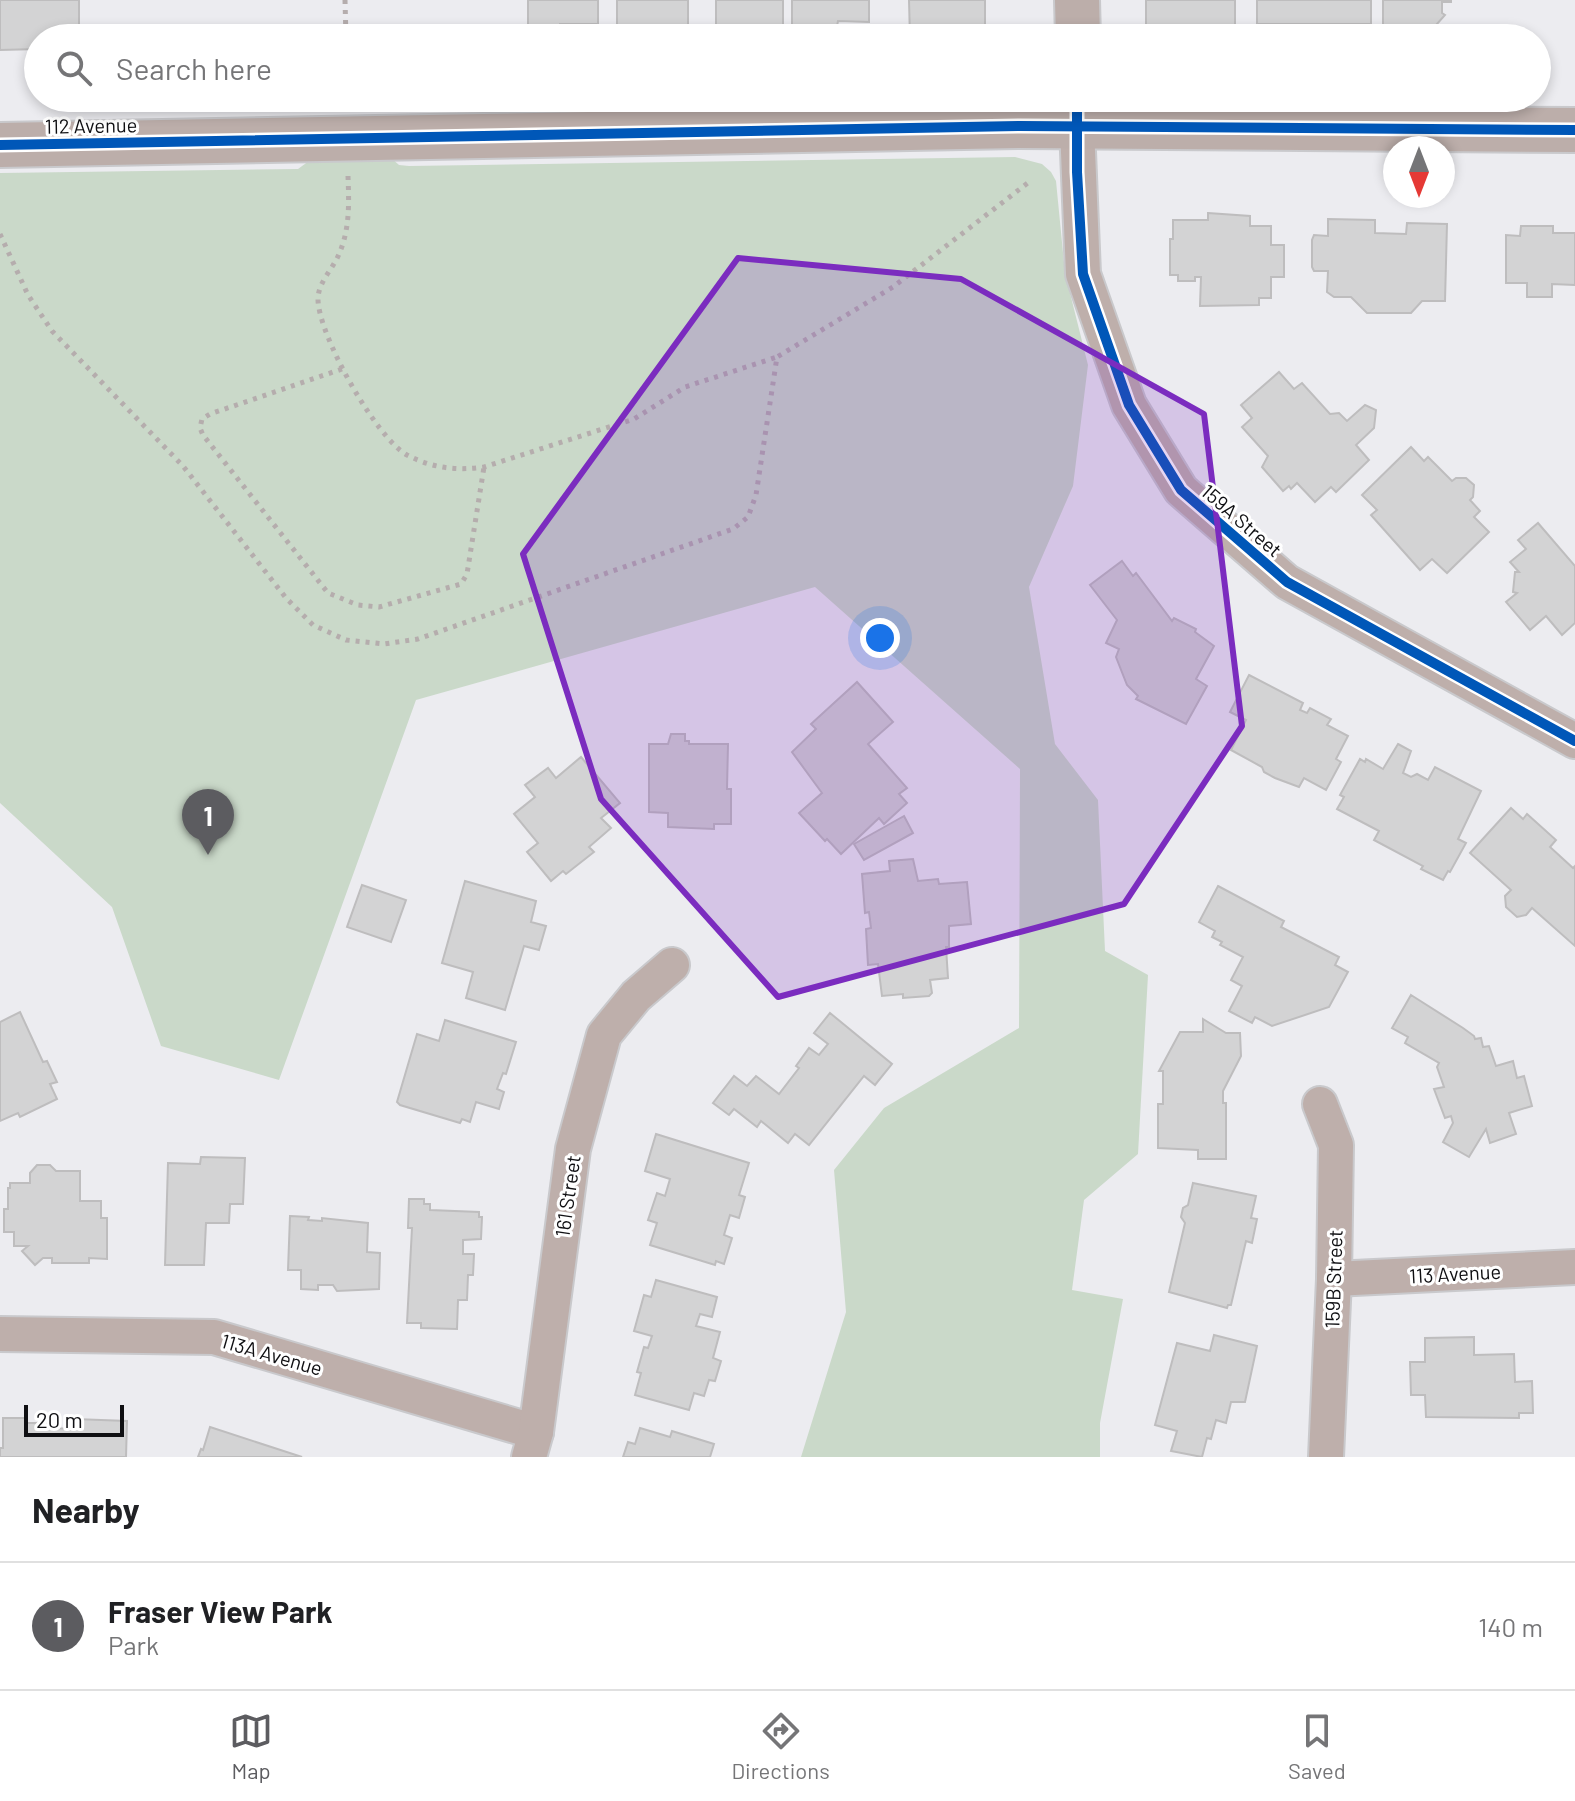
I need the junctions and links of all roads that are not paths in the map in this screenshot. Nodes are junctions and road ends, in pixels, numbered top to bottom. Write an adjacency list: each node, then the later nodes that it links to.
1 (1077, 0): 2 (street)
2 (1078, 24)
3 (1077, 112): 4 (street, 112 Avenue); 5 (street, 112 Avenue); 6 (street, 159A Street)
4 (1575, 130)
5 (0, 145)
6 (1575, 741)
7 (672, 965): 12 (street, 161 Street)
8 (1320, 1104): 10 (street, 159B Street)
9 (1575, 1267): 10 (street, 113 Avenue)
10 (1334, 1279): 13 (street, 159B Street)
11 (0, 1334): 12 (street, 113A Avenue)
12 (532, 1444)
13 (1326, 1457)

